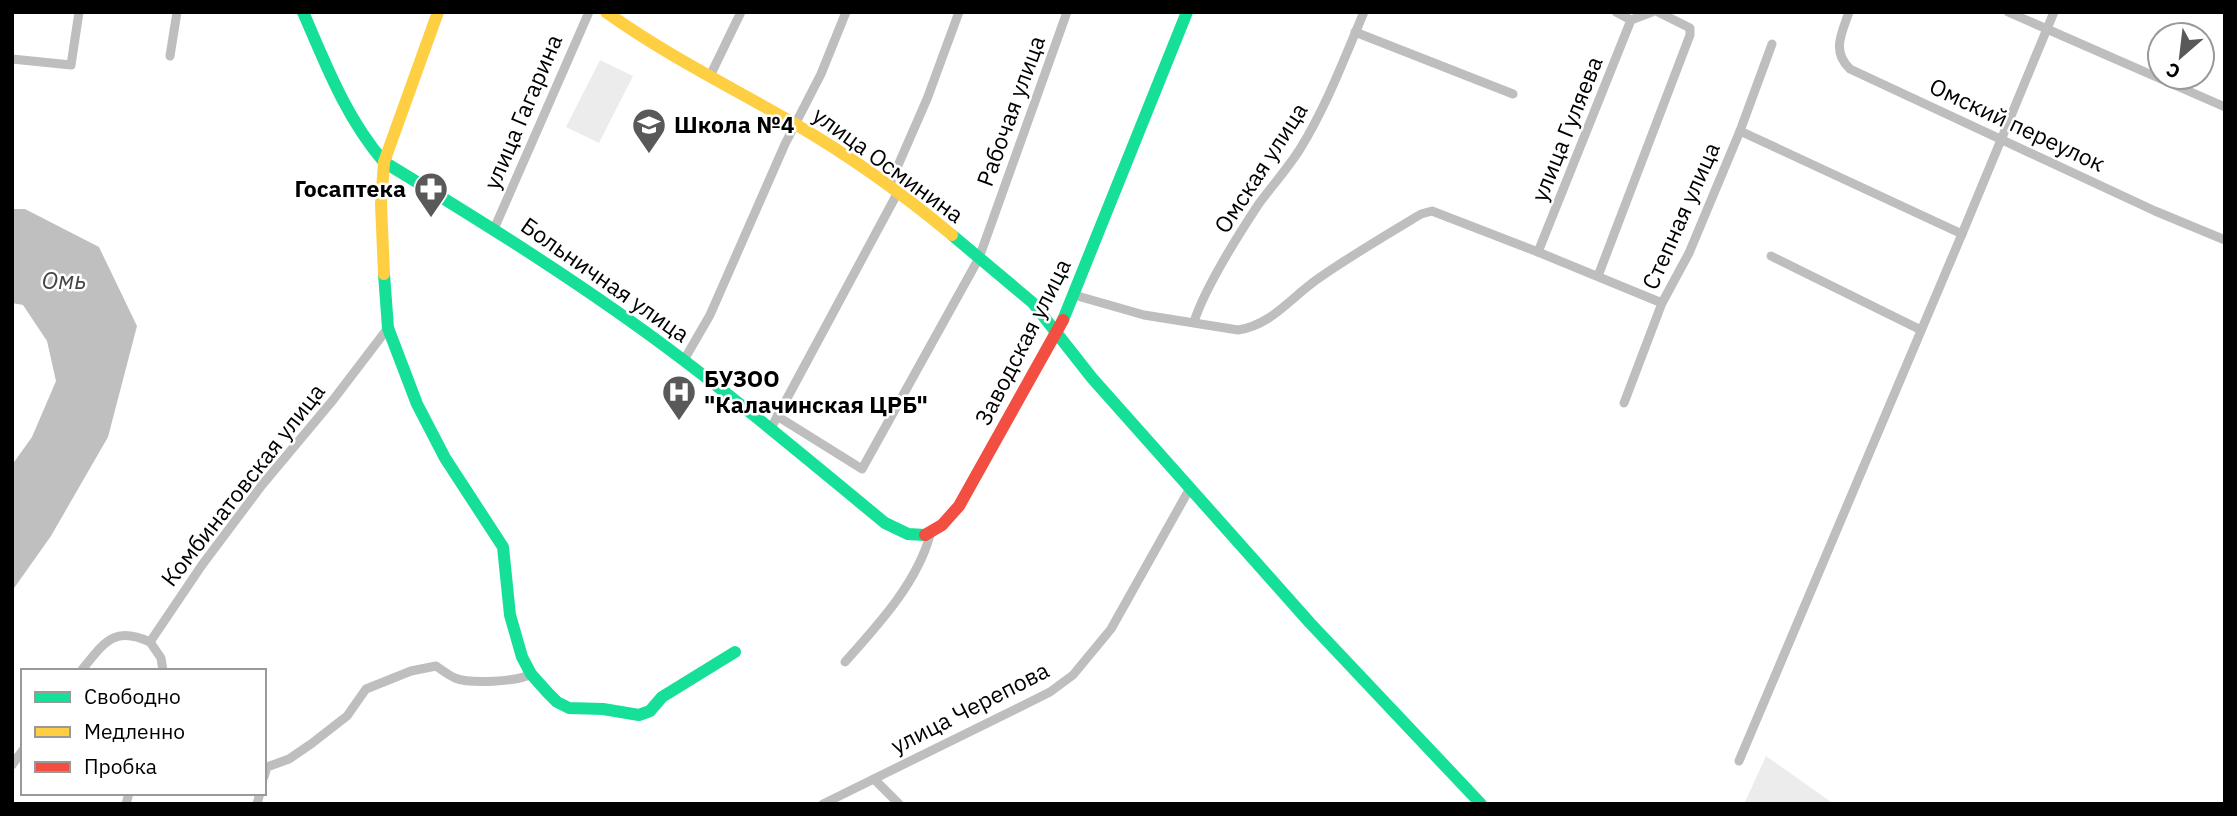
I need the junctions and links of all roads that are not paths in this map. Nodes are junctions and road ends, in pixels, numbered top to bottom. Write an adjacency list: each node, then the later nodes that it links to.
1 (79, 12): 23 (street)
2 (177, 12): 22 (street)
3 (303, 12): 30 (street)
4 (438, 12): 30 (street)
5 (589, 12): 32 (street, улица Гагарина)
6 (606, 12): 24 (street, улица Осминина)
7 (741, 12): 24 (street)
8 (846, 12): 27 (street)
9 (959, 12): 31 (street)
10 (1067, 12): 37 (street, Рабочая улица)
11 (1187, 12): 39 (street, Заводская улица)
12 (1364, 12): 20 (street, Омская улица)
13 (1616, 12): 18 (street)
14 (1655, 12): 18 (street); 38 (street)
15 (1849, 12): 29 (street, Омский переулок)
16 (2008, 12): 19 (street)
17 (2054, 12): 19 (street)
18 (1631, 20): 35 (street, улица Гуляева)
19 (2047, 29): 26 (street); 29 (street)
20 (1355, 32): 25 (street); 41 (street, Омская улица)
21 (1772, 44): 28 (street, Степная улица)
22 (170, 56)
23 (12, 59)
24 (710, 76): 27 (street, улица Осминина)
25 (1513, 94)
26 (2225, 107)
27 (795, 124): 31 (street, улица Осминина); 45 (street)
28 (1740, 131): 33 (street); 40 (street, Степная улица)
29 (2002, 138): 33 (street); 34 (street, Омский переулок)
30 (384, 162): 32 (street, Больничная улица); 42 (street)
31 (893, 189): 37 (street, улица Осминина); 47 (street)
32 (494, 229): 45 (street, Больничная улица)
33 (1962, 234): 43 (street)
34 (2225, 240)
35 (1538, 252): 38 (street); 41 (street)
36 (1771, 256): 43 (street)
37 (979, 258): 44 (street, улица Осминина); 47 (street, Рабочая улица)
38 (1598, 276): 40 (street)
39 (1074, 295): 41 (street); 44 (street, Заводская улица)
40 (1662, 303): 46 (street, Степная улица)
41 (1194, 322)
42 (388, 328): 51 (street, Комбинатовская улица); 56 (street)
43 (1921, 330): 57 (street)
44 (1057, 332): 49 (street, улица Осминина); 50 (street, Заводская улица)
45 (684, 360): 48 (street, Больничная улица)
46 (1624, 403)
47 (777, 416): 48 (street)
48 (770, 430): 50 (street, Больничная улица)
49 (1190, 488): 59 (street, улица Черепова); 62 (street, улица Осминина)
50 (930, 535): 53 (street, Заводская улица)
51 (150, 642): 54 (street); 55 (street)
52 (735, 652): 56 (street)
53 (845, 662)
54 (83, 669)
55 (163, 669)
56 (531, 674): 58 (street)
57 (1739, 761)
58 (266, 770)
59 (874, 779): 60 (street, улица Черепова); 61 (street, улица Черепова)
60 (824, 804)
61 (898, 804)
62 (1481, 804)

